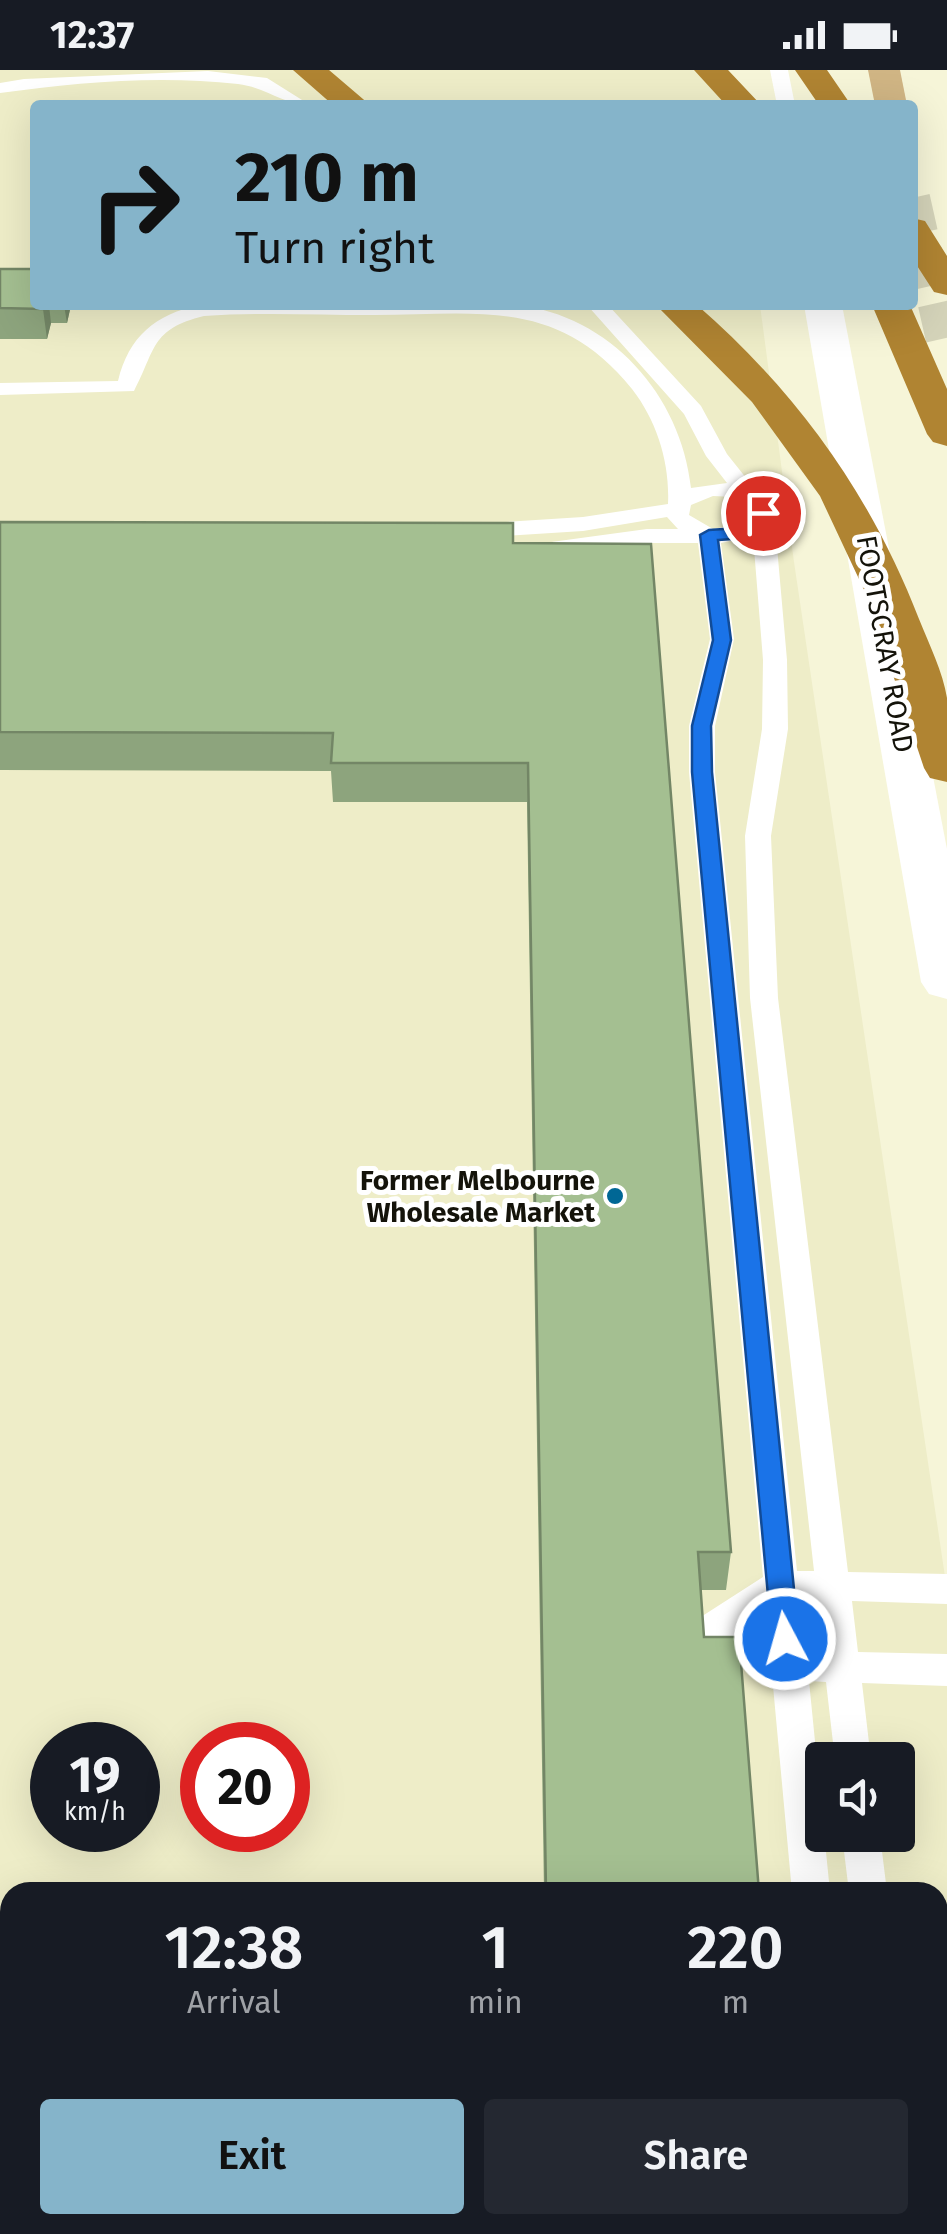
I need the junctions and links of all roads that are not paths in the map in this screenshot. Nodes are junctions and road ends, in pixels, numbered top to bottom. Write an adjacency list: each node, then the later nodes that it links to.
1 (309, 70): 10 (highway)
2 (710, 70): 11 (highway)
3 (738, 70): 12 (highway)
4 (779, 70): 13 (lane)
5 (811, 70): 14 (highway)
6 (884, 70): 15 (main road)
7 (37, 76): 8 (lane); 9 (lane)
8 (0, 88)
9 (292, 100)
10 (348, 100)
11 (740, 100)
12 (759, 100)
13 (785, 100)
14 (832, 100)
15 (891, 100)
16 (918, 238): 17 (highway)
17 (947, 284)
18 (603, 310): 25 (lane)
19 (680, 310): 29 (highway)
20 (823, 310): 30 (street, FOOTSCRAY ROAD)
21 (893, 310): 23 (highway)
22 (10, 388): 24 (lane)
23 (947, 434)
24 (679, 505): 25 (lane); 26 (lane); 27 (lane)
25 (757, 506): 27 (lane); 32 (lane)
26 (442, 531)
27 (706, 534): 28 (lane); 31 (lane)
28 (471, 554)
29 (947, 768)
30 (947, 982)
31 (779, 1585): 32 (lane); 34 (lane); 34 (lane)
32 (832, 1587): 33 (lane); 35 (lane)
33 (947, 1589)
34 (788, 1666): 35 (lane); 39 (lane)
35 (842, 1667): 36 (lane); 37 (lane)
36 (947, 1670)
37 (851, 1742)
38 (864, 1852): 40 (lane)
39 (810, 1882)
40 (867, 1882)

